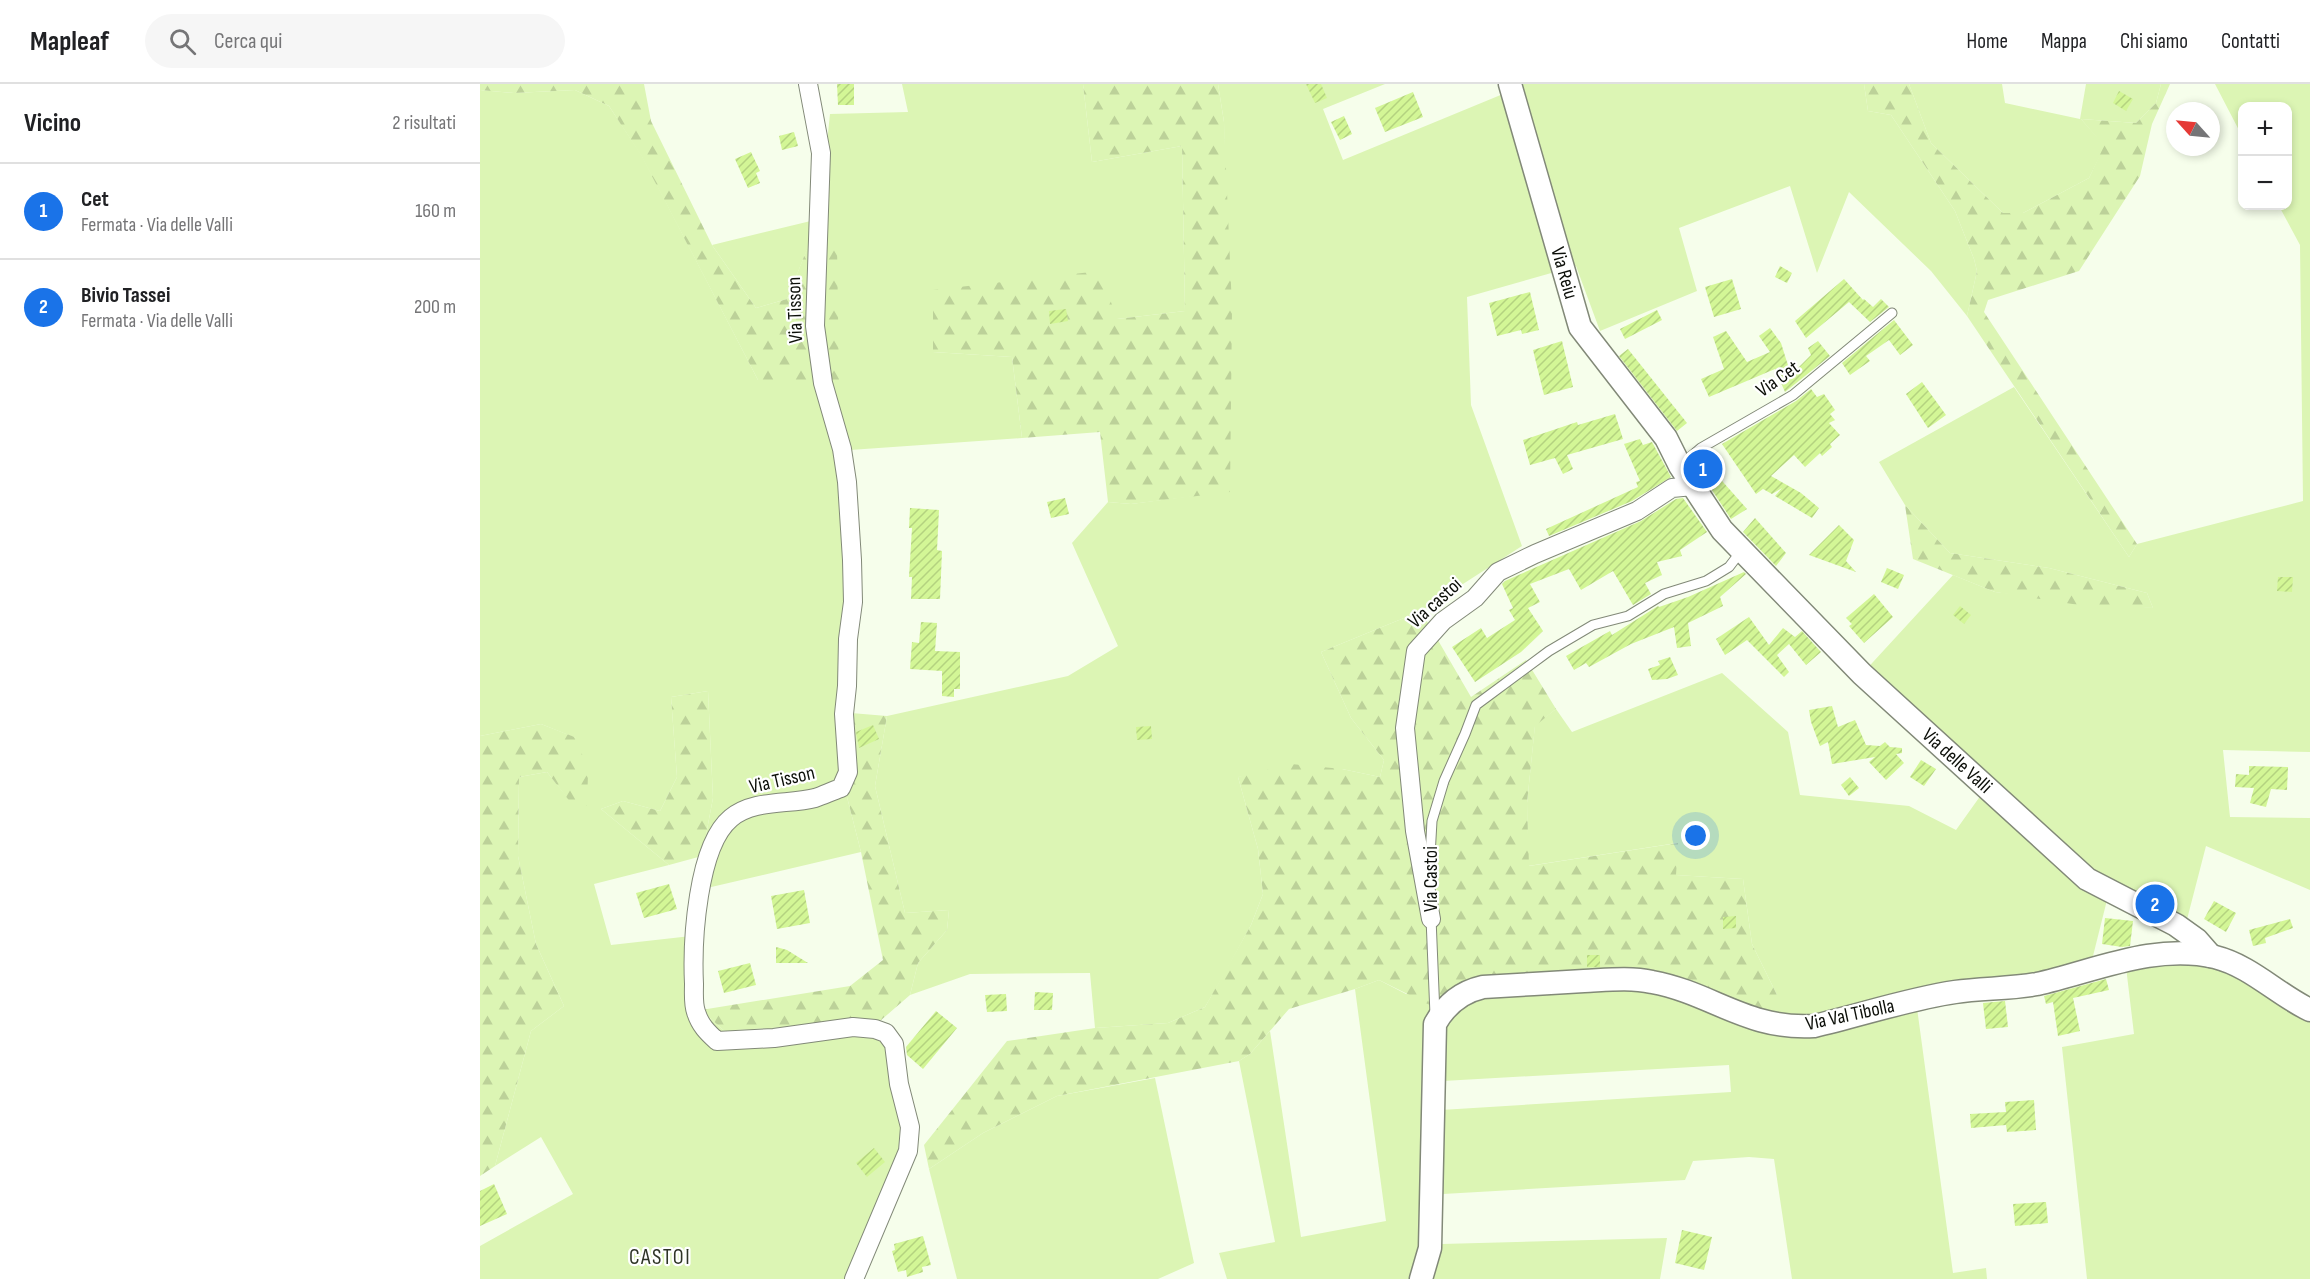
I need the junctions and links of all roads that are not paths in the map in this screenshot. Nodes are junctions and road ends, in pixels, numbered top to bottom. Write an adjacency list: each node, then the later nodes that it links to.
1 (808, 84): 12 (street, Via Tisson)
2 (1510, 84): 4 (street, Via Reiu)
3 (1892, 313): 5 (lane, Via Cet)
4 (1666, 438): 5 (street, Via delle Valli)
5 (1680, 466): 6 (street, Via delle Valli)
6 (1693, 486): 7 (street, Via delle Valli); 8 (street, Via castoi)
7 (1742, 550): 8 (lane, Via Castoi); 9 (street, Via delle Valli)
8 (1431, 919): 11 (lane, Via Castoi)
9 (2211, 956): 10 (street, Via delle Valli); 11 (street, Via Val Tibolla)
10 (2310, 1010)
11 (1435, 1024): 13 (street, Via Castoi)
12 (854, 1279)
13 (1421, 1279)

